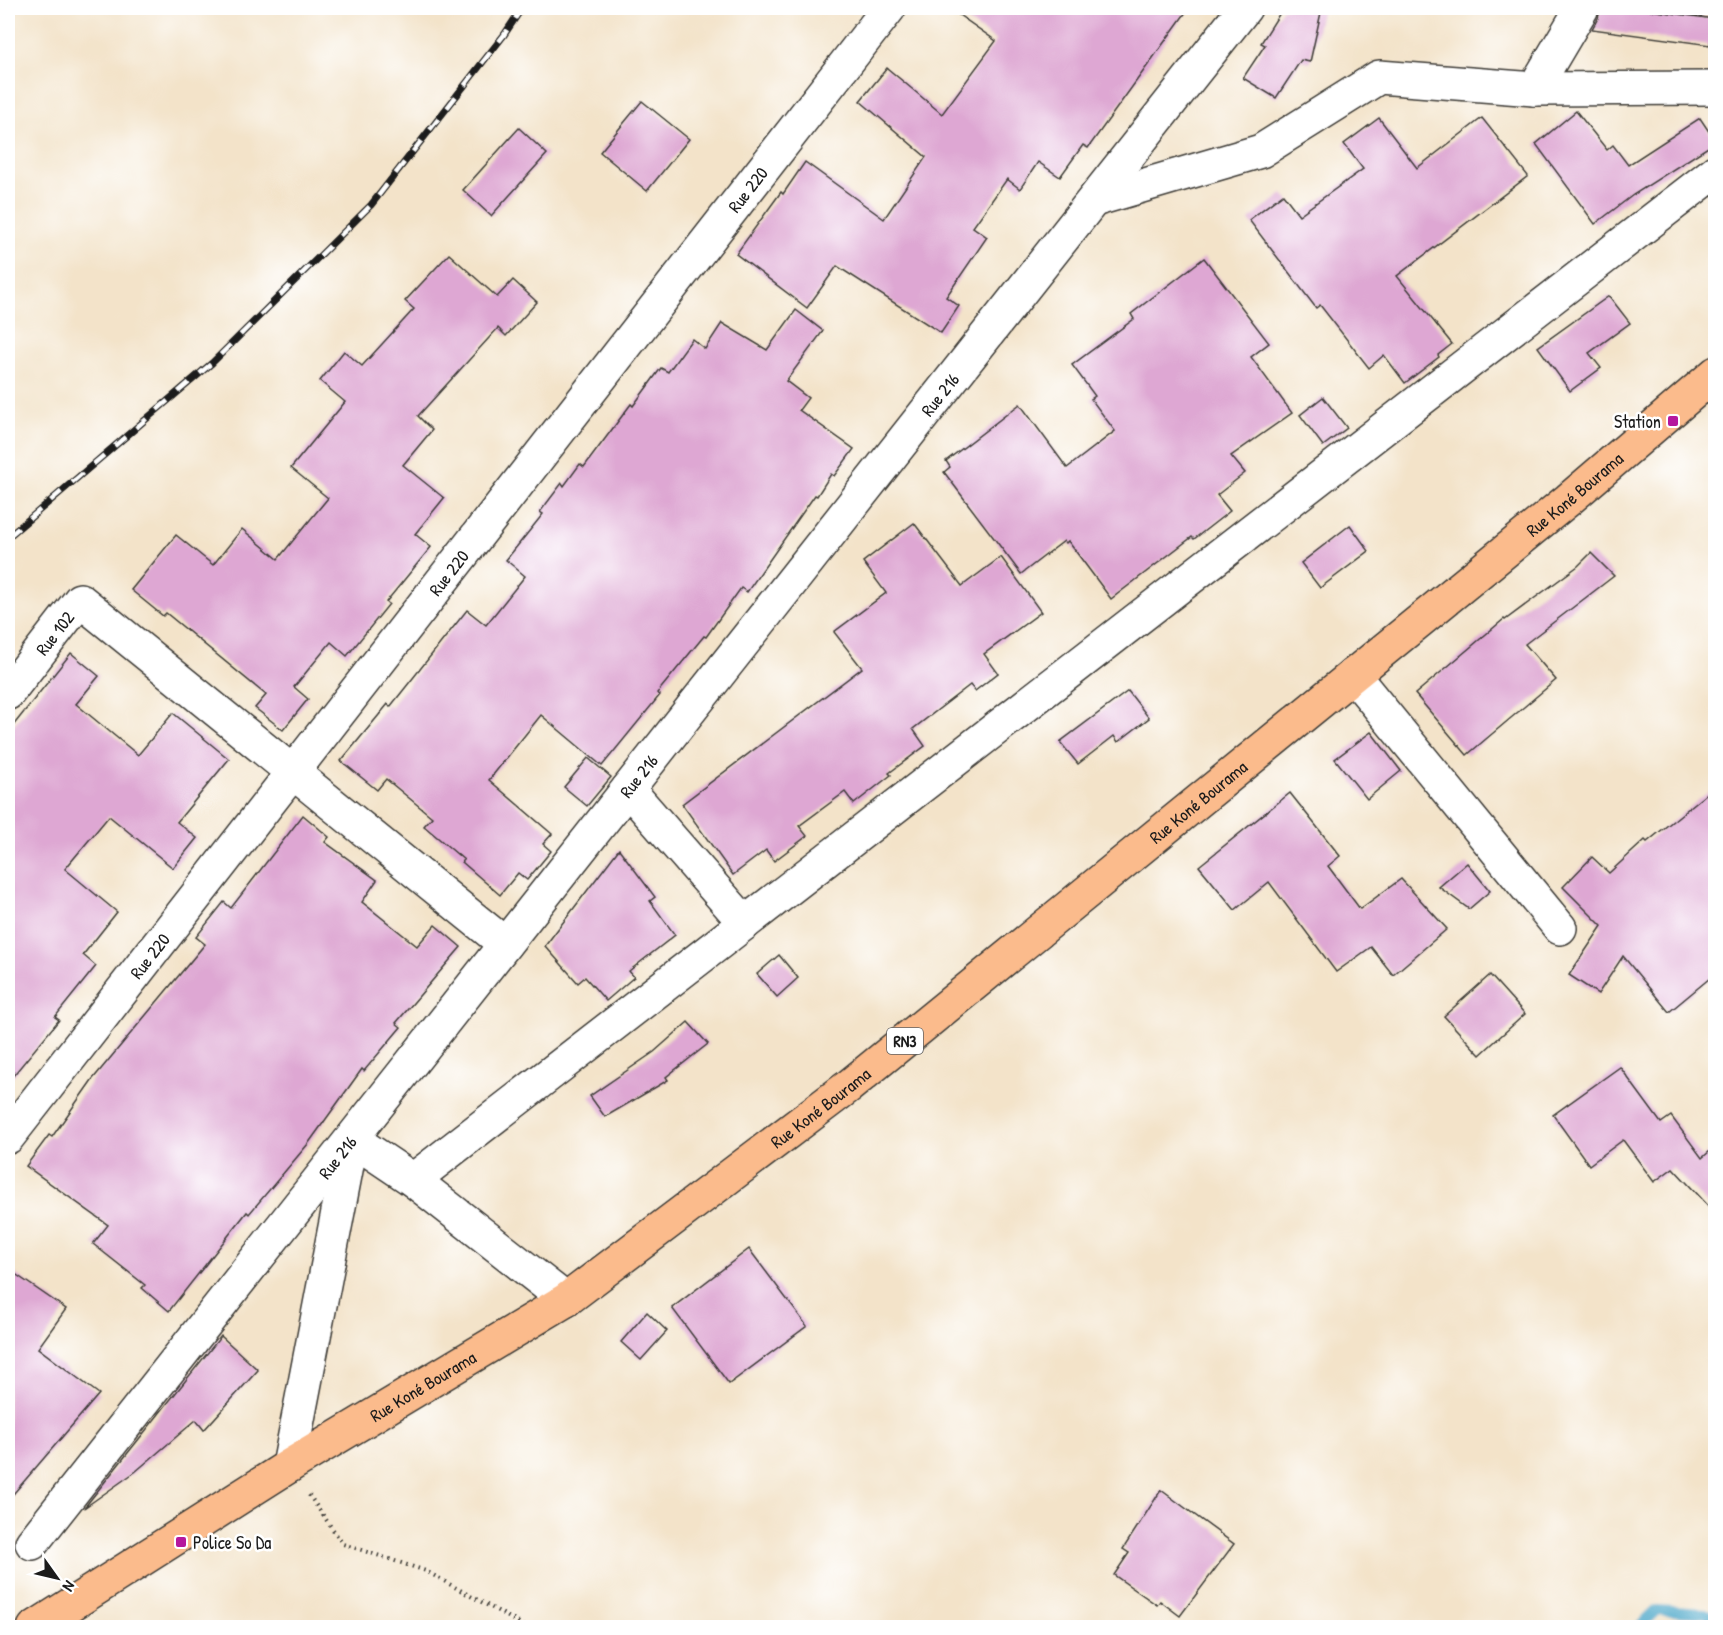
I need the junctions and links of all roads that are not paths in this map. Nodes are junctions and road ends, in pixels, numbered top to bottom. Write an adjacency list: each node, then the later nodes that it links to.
1 (889, 8): 11 (street, Rue 220)
2 (1245, 8): 7 (street, Rue 216)
3 (1582, 8): 5 (street)
4 (1716, 88): 5 (street)
5 (1534, 89): 7 (street)
6 (1716, 171): 13 (street)
7 (1094, 200): 12 (street, Rue 216)
8 (1716, 373): 9 (highway, Rue Koné Bourama / RN3)
9 (1353, 675): 14 (street); 19 (highway, Rue Koné Bourama / RN3)
10 (8, 693): 11 (street, Rue 102)
11 (293, 772): 15 (street); 16 (street, Rue 220)
12 (628, 789): 13 (street); 15 (street, Rue 216)
13 (745, 923): 18 (street)
14 (1560, 928)
15 (505, 944): 17 (street, Rue 216)
16 (8, 1137)
17 (352, 1138): 18 (street); 20 (street); 21 (street, Rue 216)
18 (413, 1180): 19 (street)
19 (566, 1299): 20 (highway, Rue Koné Bourama / RN3)
20 (289, 1467): 22 (highway, Rue Koné Bourama / RN3)
21 (32, 1543)
22 (34, 1628)

